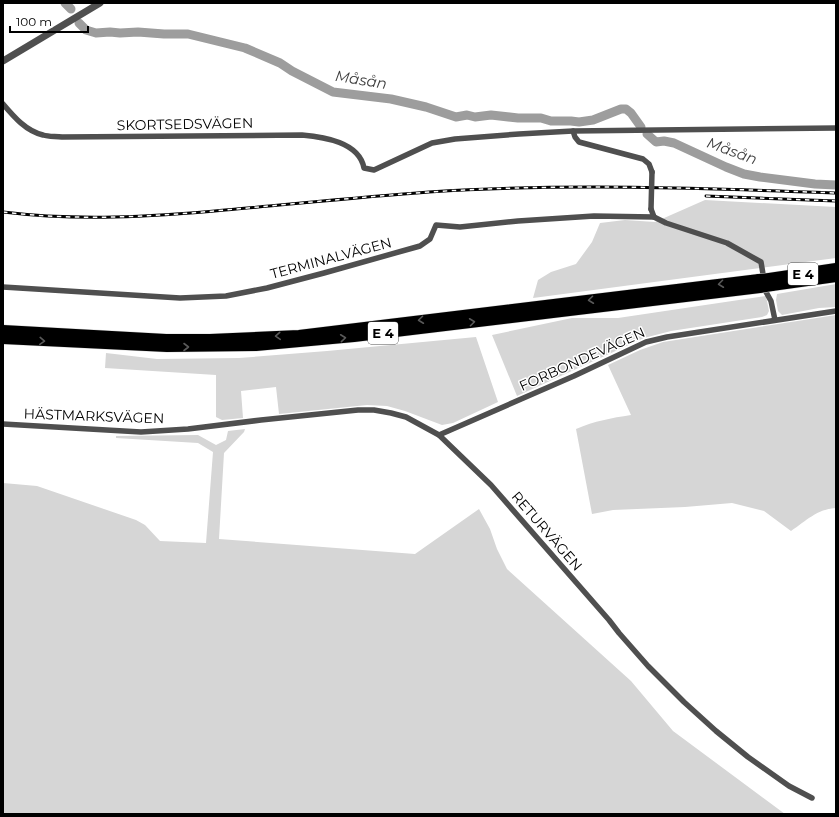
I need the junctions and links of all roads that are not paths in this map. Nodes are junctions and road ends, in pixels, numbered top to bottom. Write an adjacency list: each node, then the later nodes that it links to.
1 (100, 3): 2 (street)
2 (3, 61)
3 (3, 104): 5 (street, SKORTSEDSVÄGEN)
4 (836, 128): 5 (street)
5 (573, 131): 6 (street, bridge)
6 (654, 217): 10 (street, TERMINALVÄGEN); 12 (street)
7 (836, 268): 9 (highway, E 4)
8 (836, 277): 9 (highway, E 4)
9 (765, 283): 13 (highway, E 4, one-way to 13); 14 (highway, E 4, one-way to 9)
10 (3, 287)
11 (836, 311): 12 (street, FORBONDEVÄGEN)
12 (775, 320): 17 (street, FORBONDEVÄGEN)
13 (3, 330)
14 (3, 339)
15 (3, 424): 16 (street, HÄSTMARKSVÄGEN)
16 (208, 427): 17 (street, RETURVÄGEN)
17 (438, 435): 18 (street, RETURVÄGEN)
18 (812, 798)

